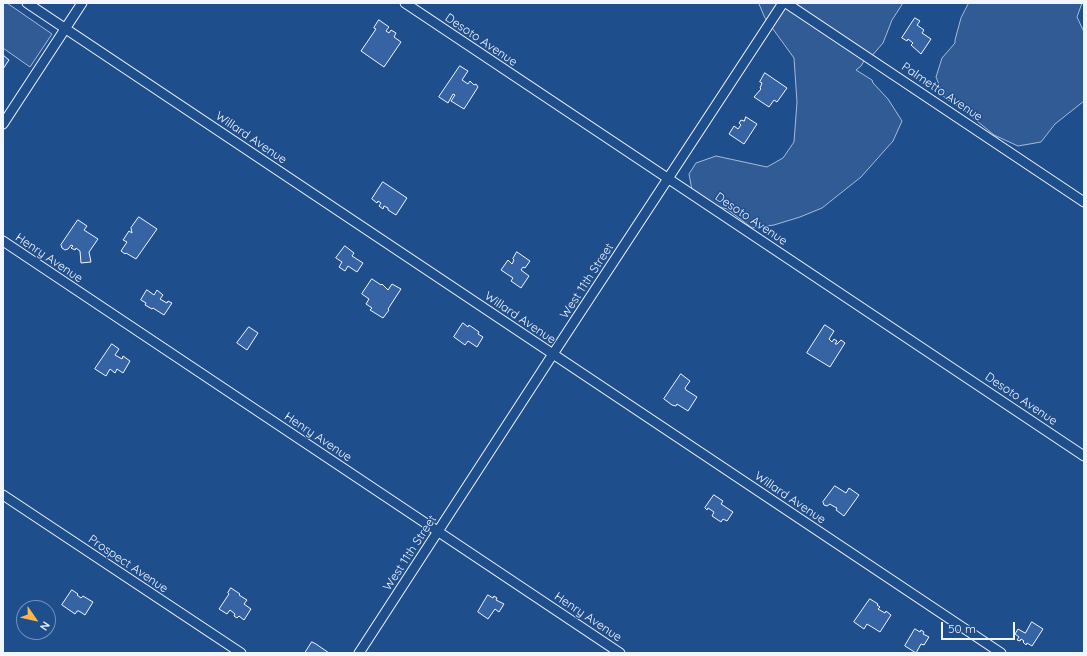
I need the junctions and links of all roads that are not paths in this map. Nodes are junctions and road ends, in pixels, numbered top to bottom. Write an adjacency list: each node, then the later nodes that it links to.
1 (27, 3): 5 (street, Willard Avenue)
2 (82, 3): 5 (street)
3 (405, 3): 7 (street, Desoto Avenue)
4 (784, 3): 7 (street, West 11th Street); 8 (street, Palmetto Avenue)
5 (65, 29): 6 (street); 10 (street, Willard Avenue)
6 (3, 124)
7 (668, 179): 10 (street, West 11th Street); 11 (street, Desoto Avenue)
8 (1084, 202)
9 (3, 241): 13 (street, Henry Avenue)
10 (553, 354): 13 (street, West 11th Street); 17 (street, Willard Avenue)
11 (1084, 456)
12 (3, 495): 14 (street, Prospect Avenue)
13 (438, 532): 15 (street, West 11th Street); 16 (street, Henry Avenue)
14 (241, 653)
15 (359, 653)
16 (620, 653)
17 (1001, 653)

